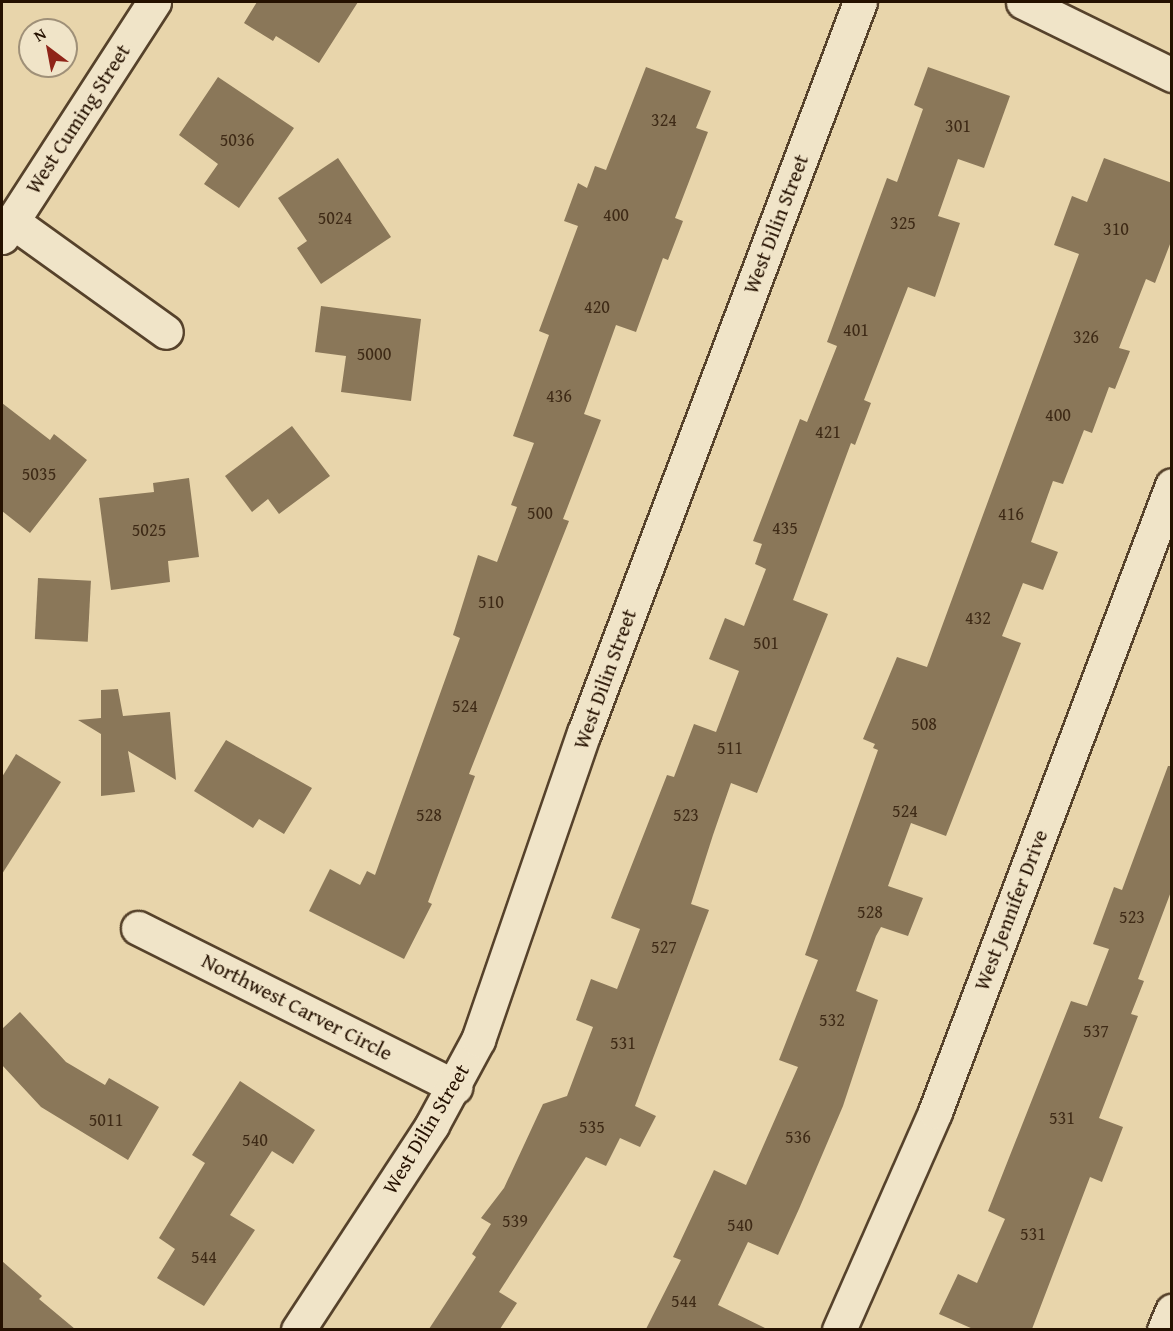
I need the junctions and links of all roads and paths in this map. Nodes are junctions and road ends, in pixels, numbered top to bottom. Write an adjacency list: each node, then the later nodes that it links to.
1 (154, 2): 5 (street, West Cuming Street)
2 (860, 2): 9 (street, West Dilin Street)
3 (1023, 2): 4 (street)
4 (1172, 75)
5 (7, 229): 6 (street)
6 (166, 332)
7 (1172, 486): 12 (street, West Jennifer Drive)
8 (138, 928): 9 (street, Northwest Carver Circle)
9 (455, 1087): 11 (street, West Dilin Street)
10 (1172, 1311): 13 (street)
11 (298, 1329)
12 (839, 1329)
13 (1164, 1329)

